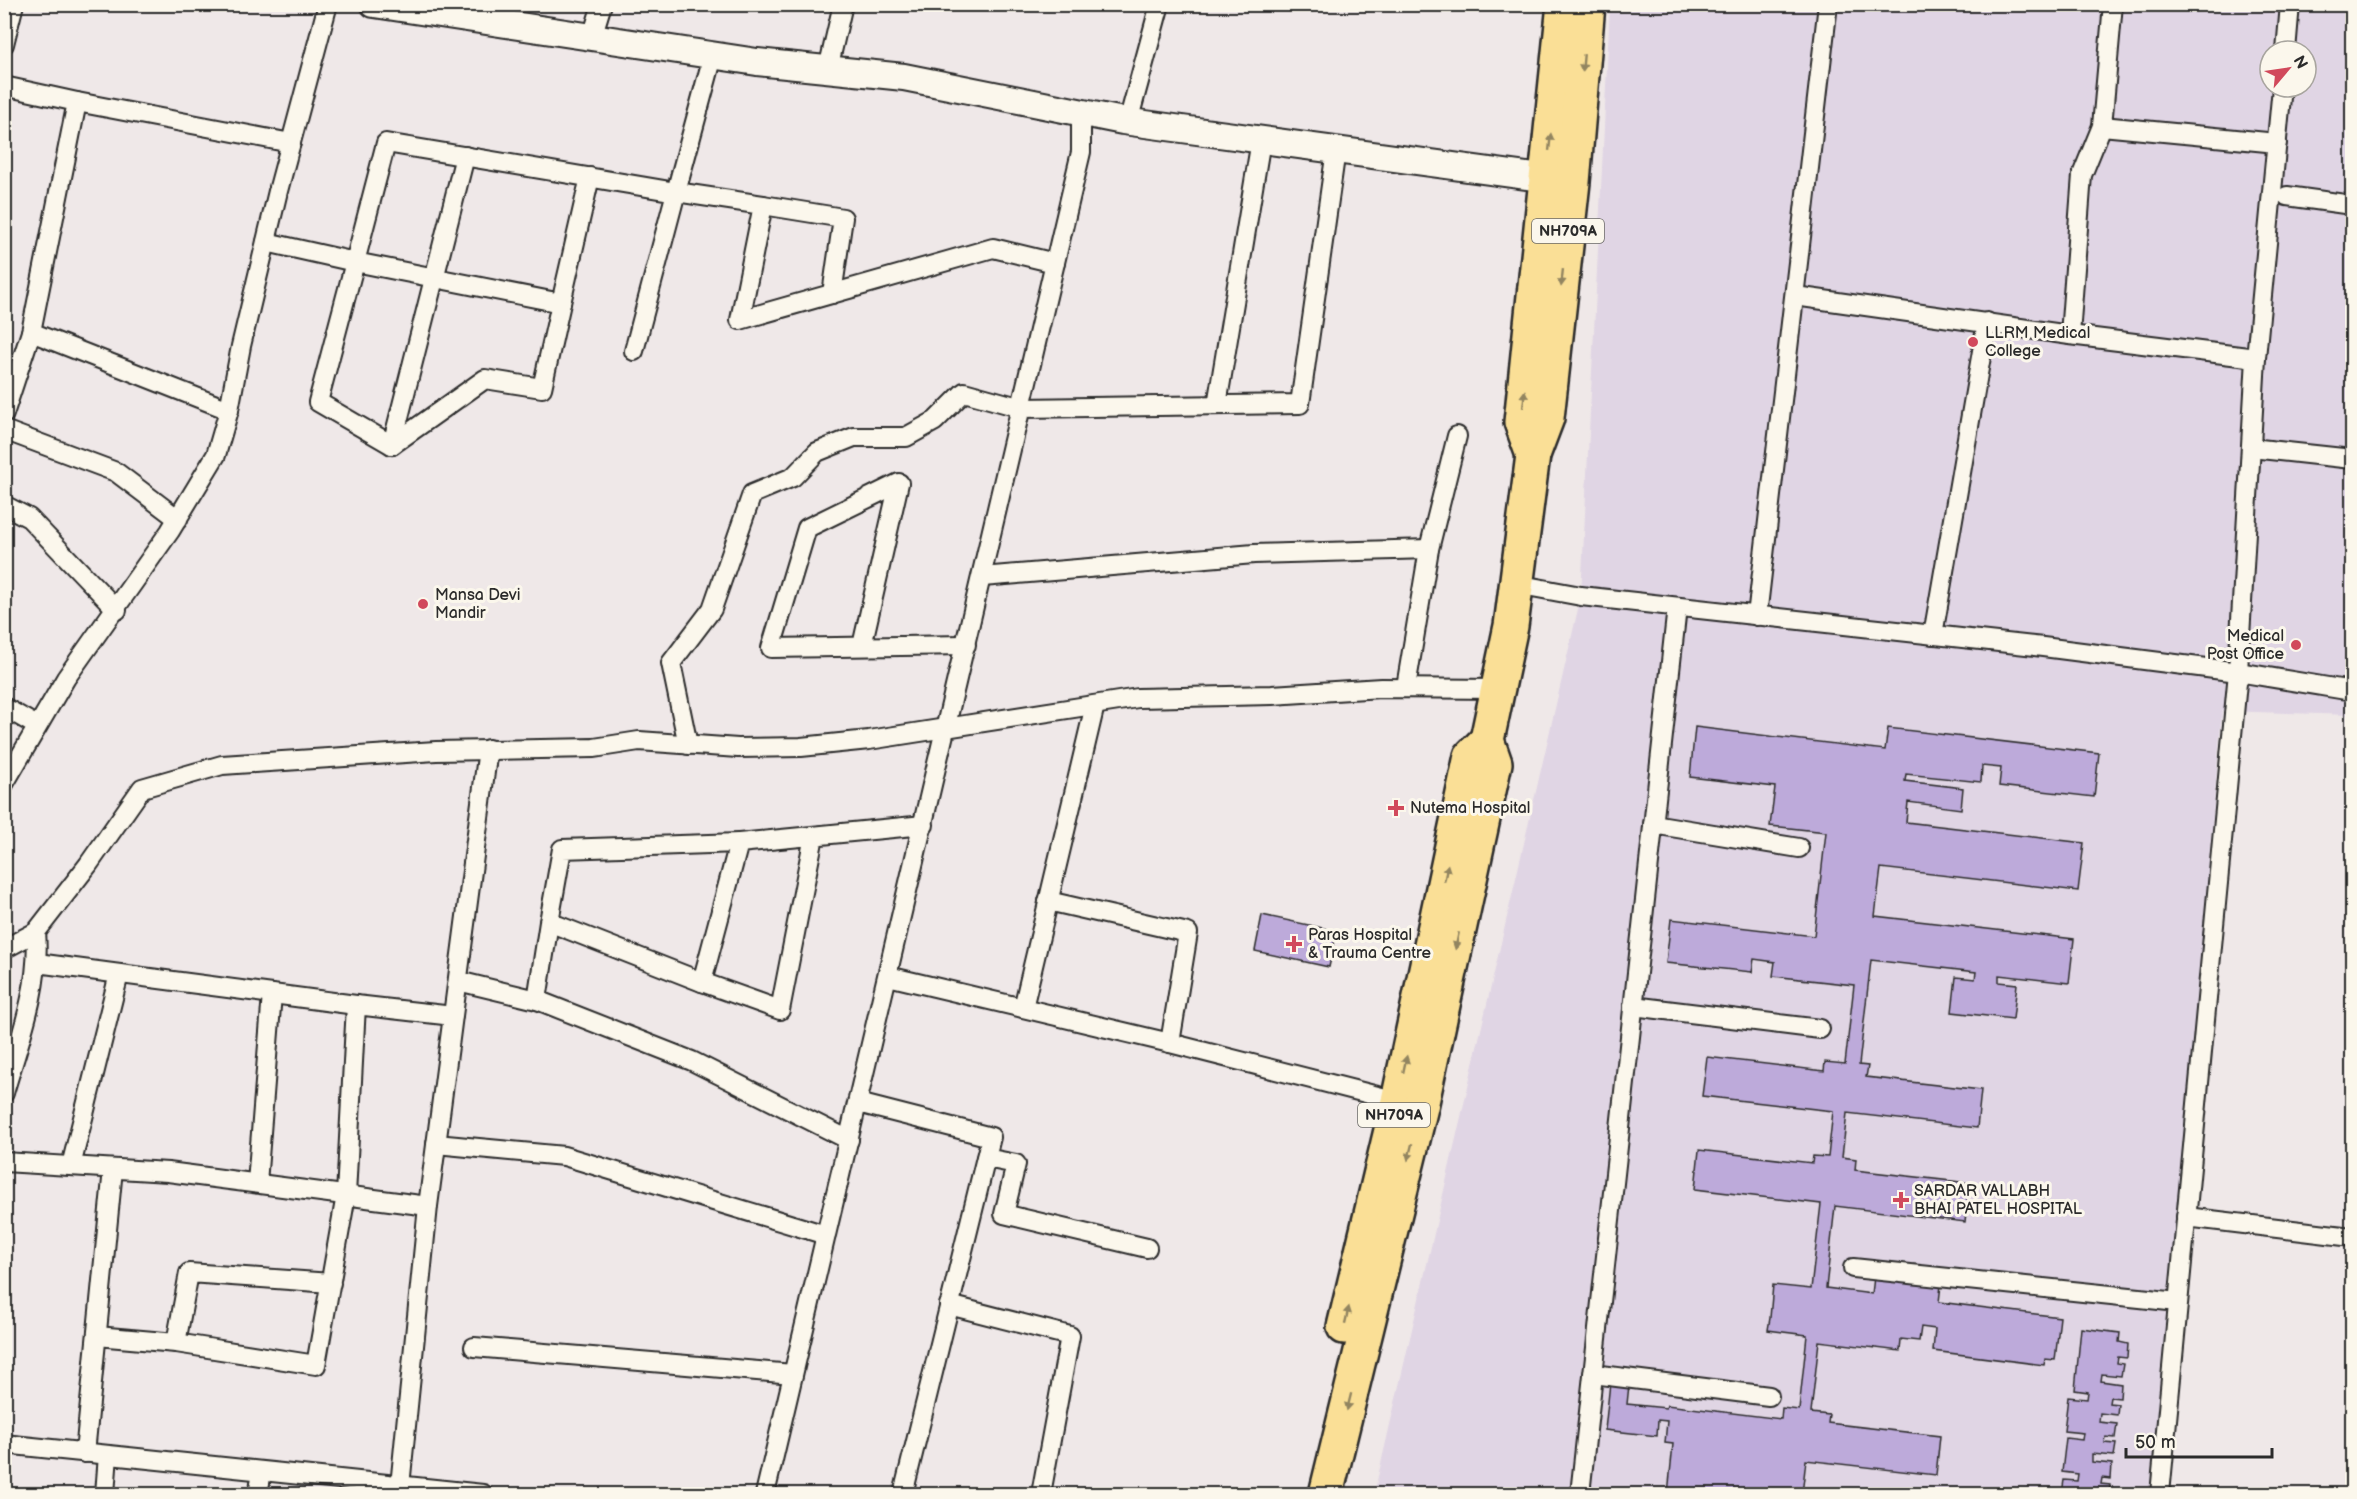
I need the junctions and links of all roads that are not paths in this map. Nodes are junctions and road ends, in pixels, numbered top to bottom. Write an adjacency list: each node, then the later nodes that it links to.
1 (14, 4): 14 (street)
2 (328, 4): 24 (street)
3 (374, 4): 12 (street)
4 (602, 4): 12 (street)
5 (843, 4): 16 (street)
6 (1160, 4): 21 (street)
7 (1564, 4): 29 (highway, NH709A, one-way to 7)
8 (1588, 4): 29 (highway, NH709A, one-way to 29)
9 (1828, 4): 39 (street)
10 (2113, 4): 22 (street)
11 (2290, 4): 13 (street)
12 (592, 37): 15 (street)
13 (2287, 39)
14 (4, 44)
15 (713, 56): 16 (street); 30 (street)
16 (828, 69): 20 (street)
17 (4, 86): 19 (street)
18 (2281, 99): 25 (street)
19 (77, 102): 24 (street); 42 (street)
20 (1081, 113): 21 (street); 36 (street)
21 (1128, 122): 23 (street)
22 (2102, 126): 25 (street); 43 (street)
23 (1261, 140): 26 (street); 46 (street)
24 (291, 143): 34 (street)
25 (2277, 143): 45 (street)
26 (1336, 150): 29 (street); 46 (street)
27 (465, 156): 28 (street); 35 (street); 37 (street)
28 (590, 177): 30 (street); 40 (street)
29 (1560, 180): 59 (highway, NH709A)
30 (676, 192): 32 (street); 44 (street)
31 (2287, 196): 33 (street)
32 (763, 205): 38 (street); 38 (street)
33 (2352, 205)
34 (266, 242): 35 (street); 48 (street)
35 (355, 262): 37 (street); 52 (street)
36 (1056, 263): 38 (street); 47 (street)
37 (433, 277): 40 (street); 52 (street)
38 (832, 294)
39 (1795, 297): 41 (street); 62 (street)
40 (561, 303): 52 (street)
41 (1987, 322): 43 (street); 63 (street)
42 (31, 332): 48 (street); 49 (street)
43 (2070, 335): 45 (street)
44 (634, 351)
45 (2256, 358): 53 (street)
46 (1217, 405): 47 (street)
47 (1022, 408): 58 (street); 74 (street)
48 (229, 410): 56 (street)
49 (4, 414)
50 (4, 430): 56 (street)
51 (1457, 436): 57 (street)
52 (392, 445)
53 (2251, 448): 54 (street); 66 (street)
54 (2352, 459)
55 (4, 505): 61 (street)
56 (178, 519): 61 (street)
57 (1429, 549): 58 (street); 67 (street)
58 (982, 577): 64 (street)
59 (1516, 584): 60 (street); 68 (highway, NH709A)
60 (1677, 607): 62 (street); 77 (street)
61 (117, 610): 72 (street)
62 (1757, 616): 63 (street)
63 (1933, 635): 66 (street)
64 (966, 645): 65 (street); 73 (street)
65 (862, 646): 65 (street)
66 (2238, 672): 69 (street); 111 (street)
67 (1406, 687): 68 (street); 70 (street)
68 (1498, 688): 101 (highway, NH709A)
69 (2352, 691)
70 (1095, 705): 73 (street); 82 (street)
71 (4, 707): 72 (street)
72 (37, 726): 76 (street)
73 (947, 728): 74 (street); 78 (street)
74 (688, 745): 75 (street)
75 (488, 749): 84 (street); 89 (street)
76 (4, 784)
77 (1653, 824): 81 (street); 94 (street)
78 (924, 825): 79 (street); 88 (street)
79 (814, 836): 80 (street); 90 (street)
80 (739, 843): 83 (street); 90 (street)
81 (1799, 848)
82 (1048, 901): 95 (street); 98 (street)
83 (549, 922): 90 (street); 92 (street)
84 (36, 932): 85 (street); 86 (street)
85 (4, 950)
86 (37, 963): 87 (street); 99 (street)
87 (119, 974): 91 (street); 106 (street)
88 (888, 976): 95 (street); 100 (street)
89 (458, 981): 92 (street); 96 (street)
90 (702, 982)
91 (272, 994): 93 (street); 108 (street)
92 (537, 1000): 102 (street)
93 (356, 1005): 96 (street); 109 (street)
94 (1633, 1006): 97 (street); 123 (street)
95 (1023, 1008): 98 (street)
96 (453, 1016): 103 (street)
97 (1820, 1029)
98 (1170, 1043): 101 (street)
99 (4, 1093)
100 (858, 1103): 102 (street); 104 (street)
101 (1409, 1104): 136 (highway, NH709A, one-way to 101); 137 (highway, NH709A, one-way to 137)
102 (849, 1140): 112 (street)
103 (436, 1144): 110 (street); 112 (street)
104 (986, 1158): 114 (street); 118 (street)
105 (4, 1162): 106 (street)
106 (71, 1166): 107 (street)
107 (113, 1169): 108 (street); 119 (street)
108 (257, 1183): 109 (street)
109 (346, 1195): 110 (street); 116 (street)
110 (428, 1206): 129 (street)
111 (2186, 1217): 113 (street); 117 (street)
112 (826, 1235): 122 (street)
113 (2352, 1237)
114 (1147, 1248)
115 (1853, 1268): 117 (street)
116 (331, 1283): 120 (street); 120 (street)
117 (2178, 1302): 139 (street)
118 (949, 1305): 134 (street); 135 (street)
119 (97, 1336): 120 (street); 126 (street)
120 (176, 1343)
121 (474, 1347): 122 (street)
122 (793, 1374): 133 (street)
123 (1593, 1374): 124 (street); 138 (street)
124 (1769, 1396)
125 (4, 1444): 126 (street)
126 (85, 1453): 127 (street)
127 (108, 1455): 128 (street); 130 (street)
128 (262, 1472): 129 (street); 131 (street)
129 (400, 1486): 132 (street)
130 (105, 1494)
131 (258, 1494)
132 (483, 1494)
133 (765, 1494)
134 (903, 1494)
135 (1041, 1494)
136 (1303, 1494)
137 (1326, 1494)
138 (1580, 1494)
139 (2160, 1494)

